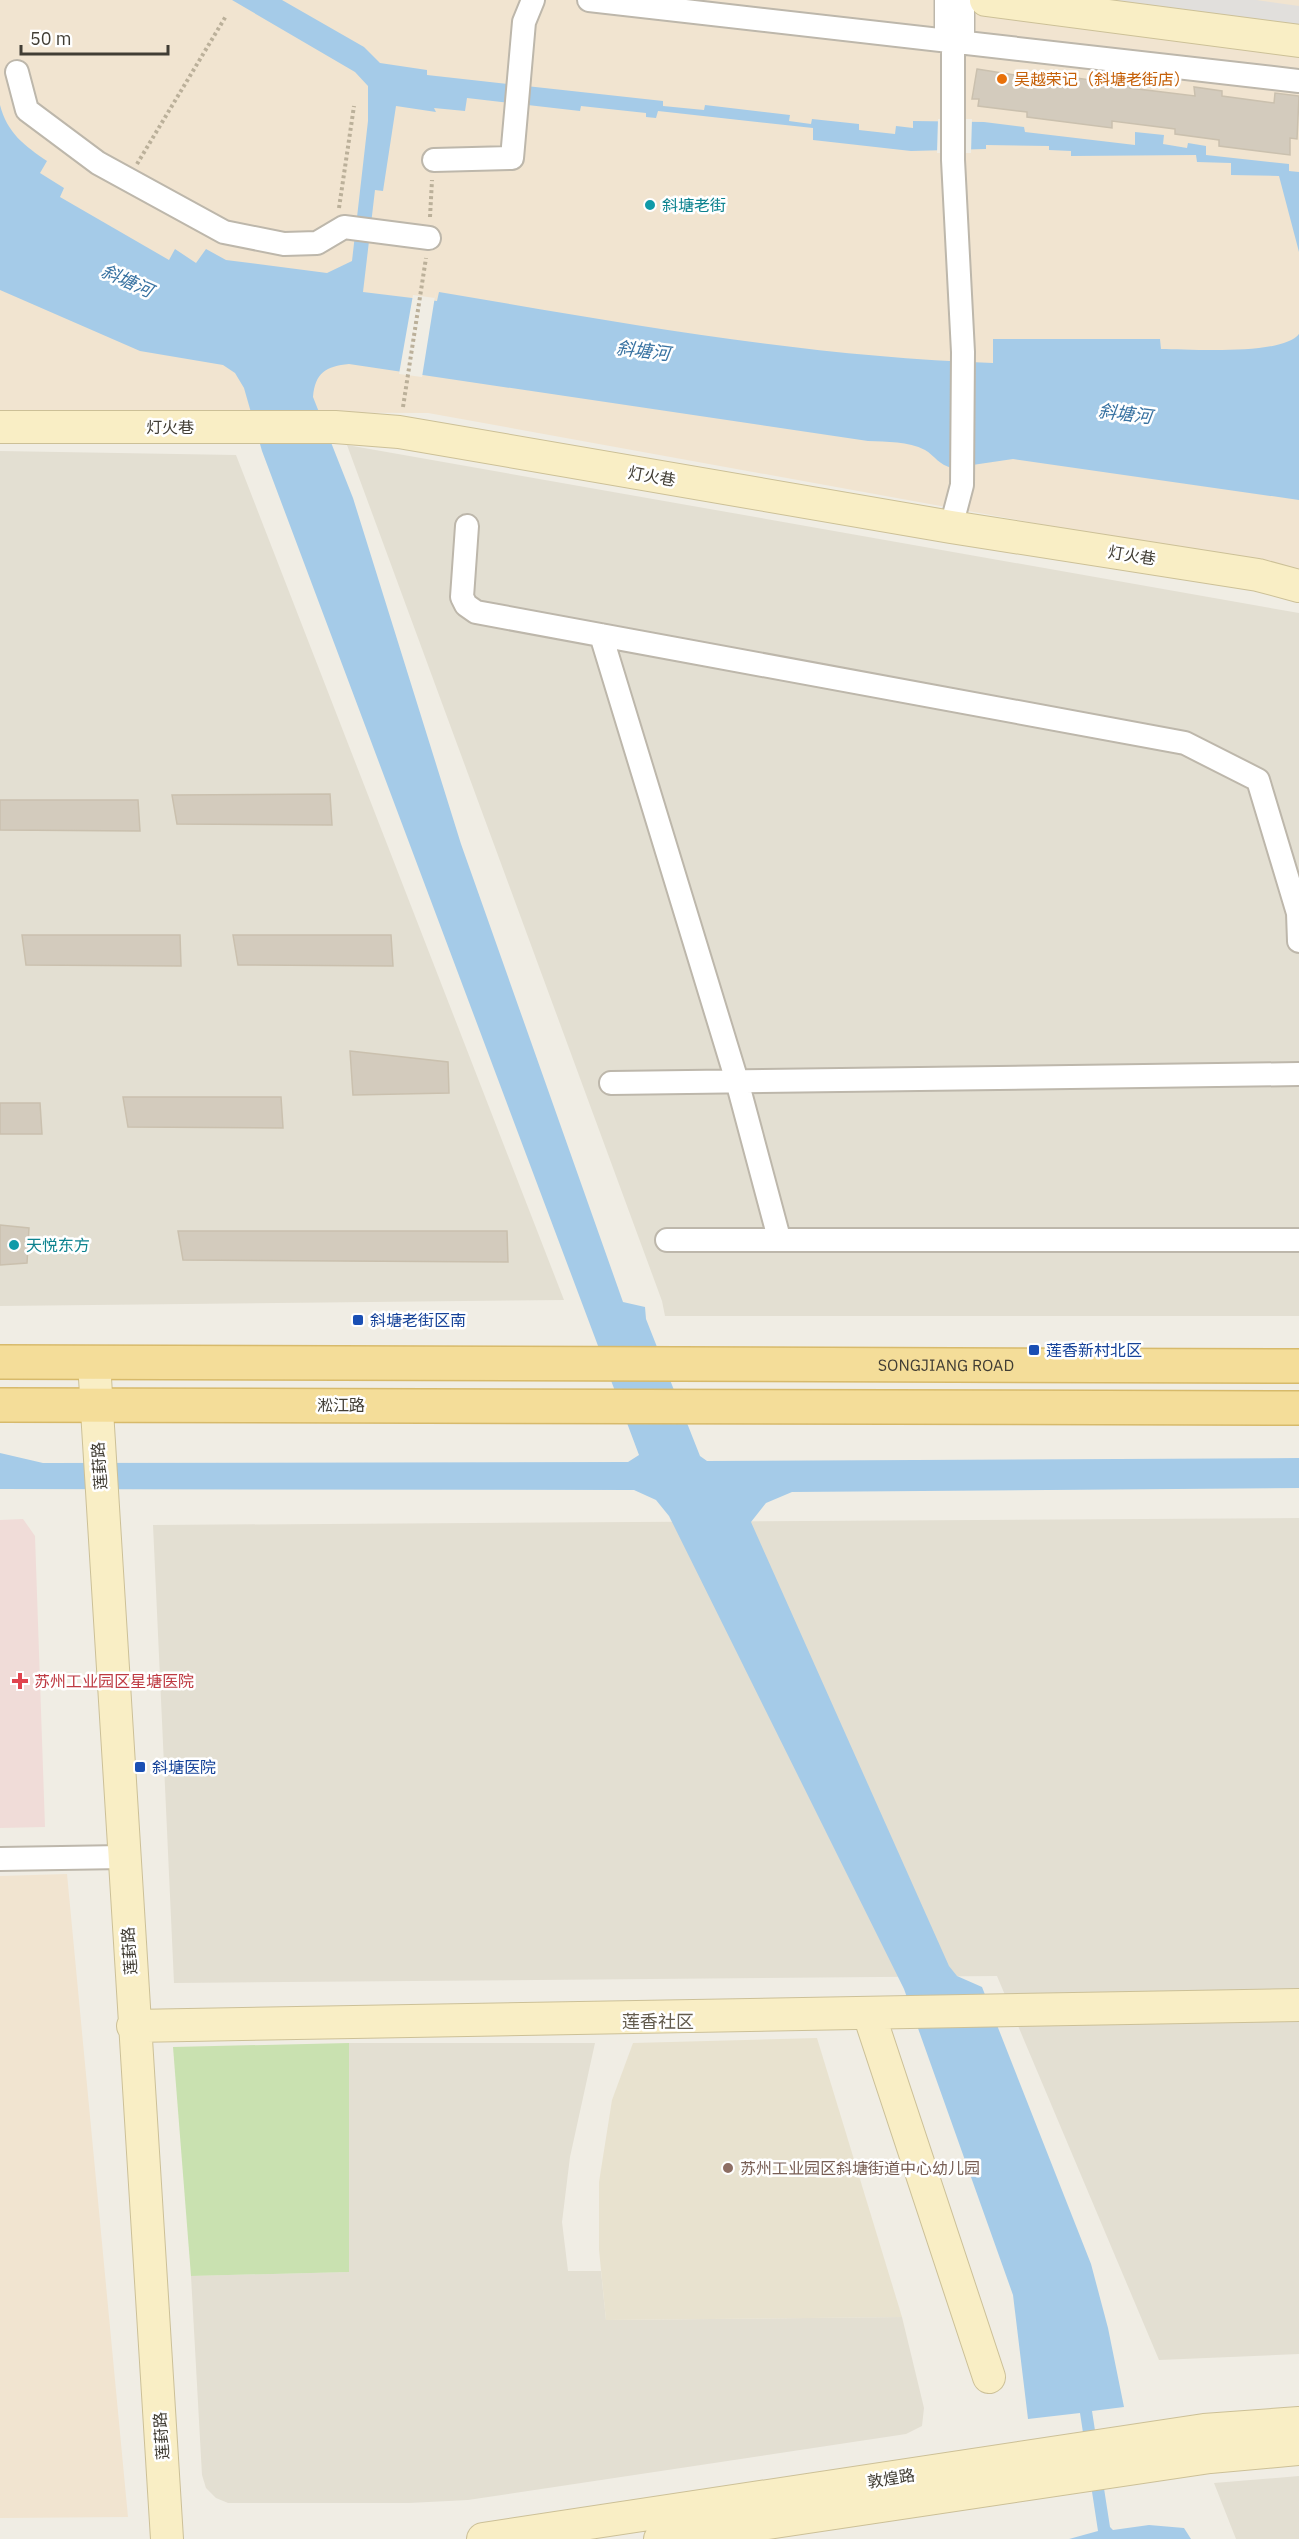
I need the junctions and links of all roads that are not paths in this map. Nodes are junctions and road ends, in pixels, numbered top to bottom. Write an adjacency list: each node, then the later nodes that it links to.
1 (533, 0): 11 (street)
2 (589, 0): 7 (street)
3 (941, 0): 7 (lane)
4 (953, 0): 7 (street)
5 (968, 0): 7 (lane)
6 (986, 0): 8 (street)
7 (954, 35): 10 (street); 15 (street)
8 (1299, 41)
9 (17, 72): 12 (street)
10 (1299, 81)
11 (434, 160)
12 (429, 238)
13 (0, 427): 15 (street, 灯火巷)
14 (467, 526): 17 (street)
15 (951, 527): 16 (street, 灯火巷)
16 (1299, 586)
17 (601, 635): 18 (street); 20 (street)
18 (1299, 941)
19 (1299, 1074): 20 (street)
20 (737, 1081): 21 (street); 22 (street)
21 (611, 1083)
22 (779, 1238): 23 (street); 24 (street)
23 (667, 1240)
24 (1299, 1240)
25 (0, 1362): 26 (main road)
26 (94, 1362): 27 (main road, SONGJIANG ROAD); 29 (street, 莲葑路)
27 (1299, 1366)
28 (0, 1405): 29 (main road, 淞江路)
29 (95, 1405): 30 (main road, 淞江路); 31 (street, 莲葑路)
30 (1299, 1408)
31 (123, 1857): 32 (street); 35 (street, 莲葑路)
32 (0, 1859)
33 (1299, 2005): 34 (street)
34 (869, 2014): 35 (street); 36 (street)
35 (133, 2026): 40 (street, 莲葑路)
36 (989, 2377)
37 (1299, 2423): 39 (street, 敦煌路)
38 (1299, 2449): 39 (street, 敦煌路)
39 (1096, 2461): 41 (street, 敦煌路); 42 (street, 敦煌路)
40 (167, 2539)
41 (483, 2539)
42 (660, 2539)

